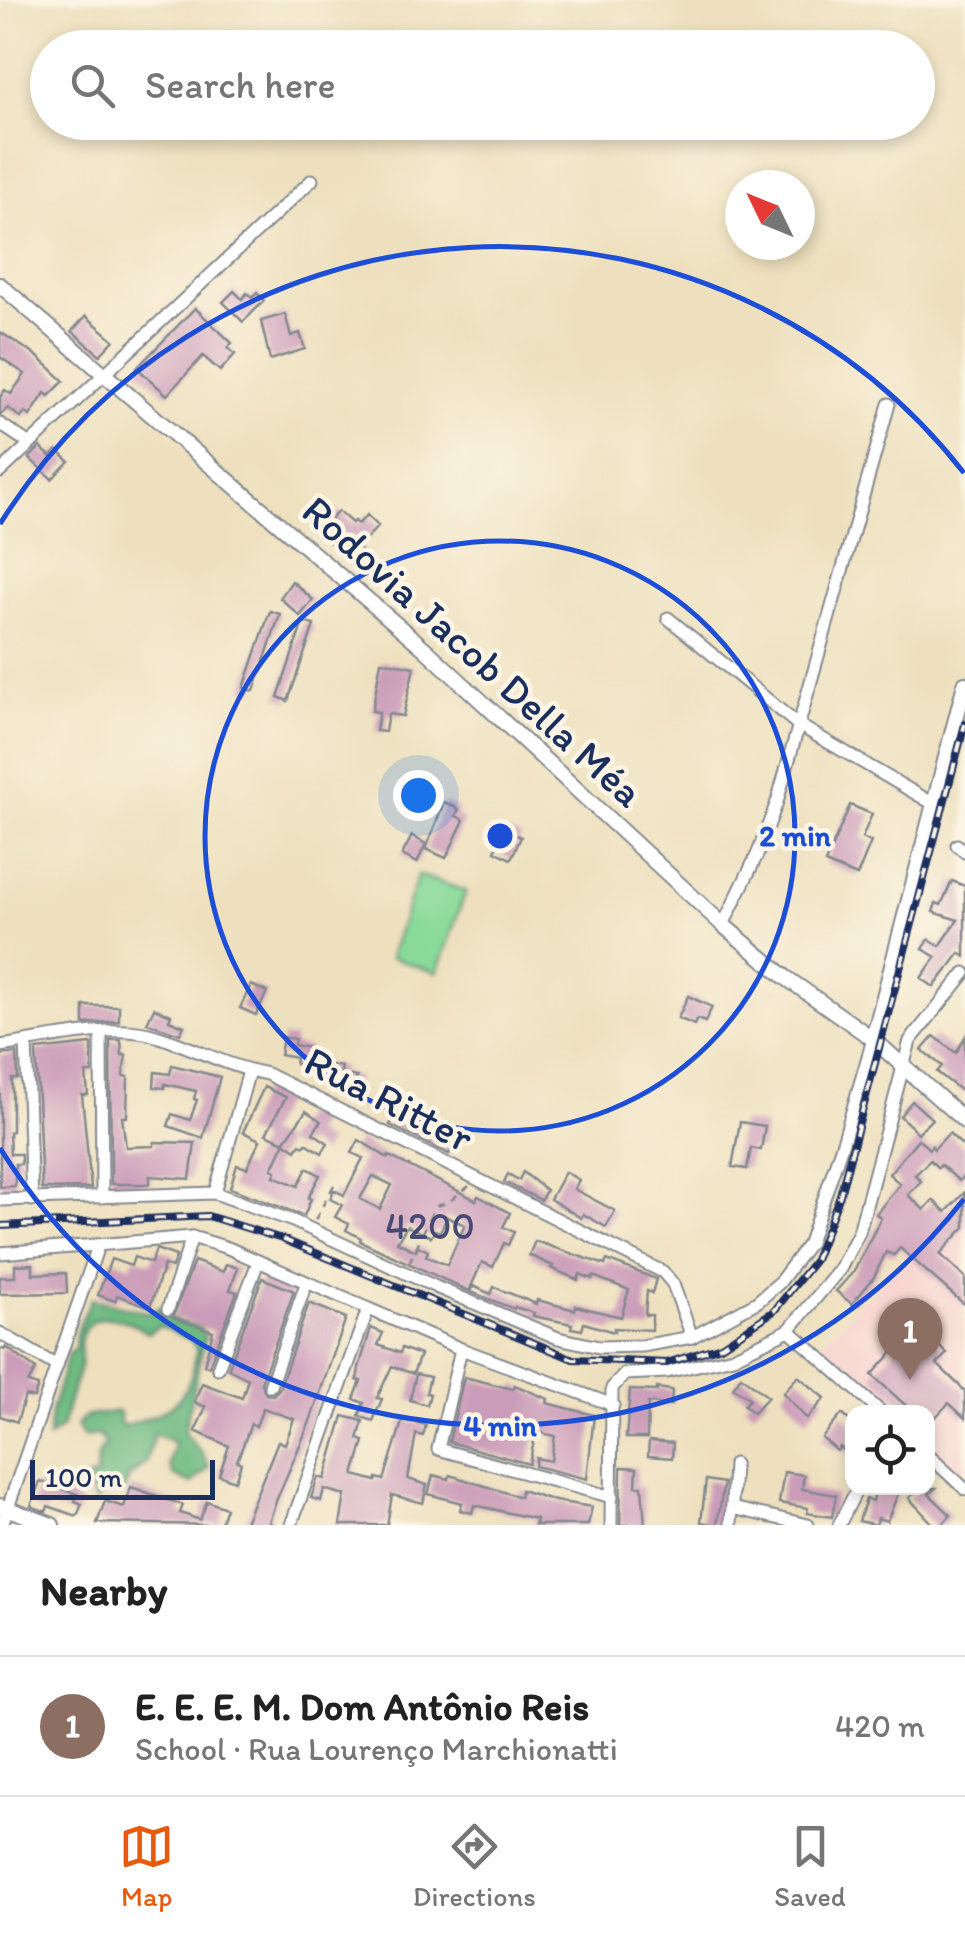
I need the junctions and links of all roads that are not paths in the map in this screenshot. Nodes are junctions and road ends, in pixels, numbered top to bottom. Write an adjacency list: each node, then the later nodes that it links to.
1 (312, 180): 3 (street)
2 (0, 285): 3 (street, Rodovia Jacob Della Méa)
3 (103, 374): 6 (street); 12 (street, Rodovia Jacob Della Méa)
4 (889, 404): 10 (street)
5 (0, 424): 6 (street)
6 (30, 444): 7 (street)
7 (0, 472)
8 (668, 618): 10 (street)
9 (965, 684): 11 (street)
10 (797, 724): 11 (street); 12 (street)
11 (932, 803): 15 (street)
12 (723, 925): 15 (street, Rodovia Jacob Della Méa)
13 (965, 973): 18 (street)
14 (101, 1033): 16 (street, Rua Ritter); 19 (street, Rua Ritter); 22 (street)
15 (873, 1039): 18 (street, Rodovia Jacob Della Méa); 34 (street)
16 (26, 1042): 17 (street, Rua Ritter); 24 (street)
17 (0, 1046)
18 (902, 1065): 20 (main road); 32 (street)
19 (249, 1071): 21 (street); 34 (street, Rua Ritter)
20 (965, 1121)
21 (216, 1192): 22 (street); 34 (street)
22 (102, 1198): 24 (street)
23 (0, 1200): 24 (street)
24 (32, 1200)
25 (192, 1237): 26 (street); 28 (street); 30 (street)
26 (98, 1246): 27 (street); 36 (street)
27 (0, 1253)
28 (258, 1262): 29 (street); 37 (street)
29 (306, 1284): 31 (street); 38 (street)
30 (168, 1309)
31 (368, 1309): 35 (street); 50 (street)
32 (790, 1330): 39 (street); 40 (street)
33 (0, 1333): 36 (street)
34 (692, 1338)
35 (461, 1350): 39 (street); 45 (street)
36 (56, 1366): 46 (street)
37 (218, 1368)
38 (270, 1386)
39 (613, 1404): 45 (street)
40 (873, 1405)
41 (935, 1461): 43 (street)
42 (734, 1464): 47 (street)
43 (965, 1488)
44 (854, 1495): 54 (street)
45 (612, 1497): 51 (street)
46 (4, 1507): 48 (street); 49 (street)
47 (732, 1508): 52 (street); 53 (street)
48 (2, 1525)
49 (52, 1525)
50 (291, 1525)
51 (610, 1525)
52 (731, 1525)
53 (808, 1525)
54 (839, 1525)

